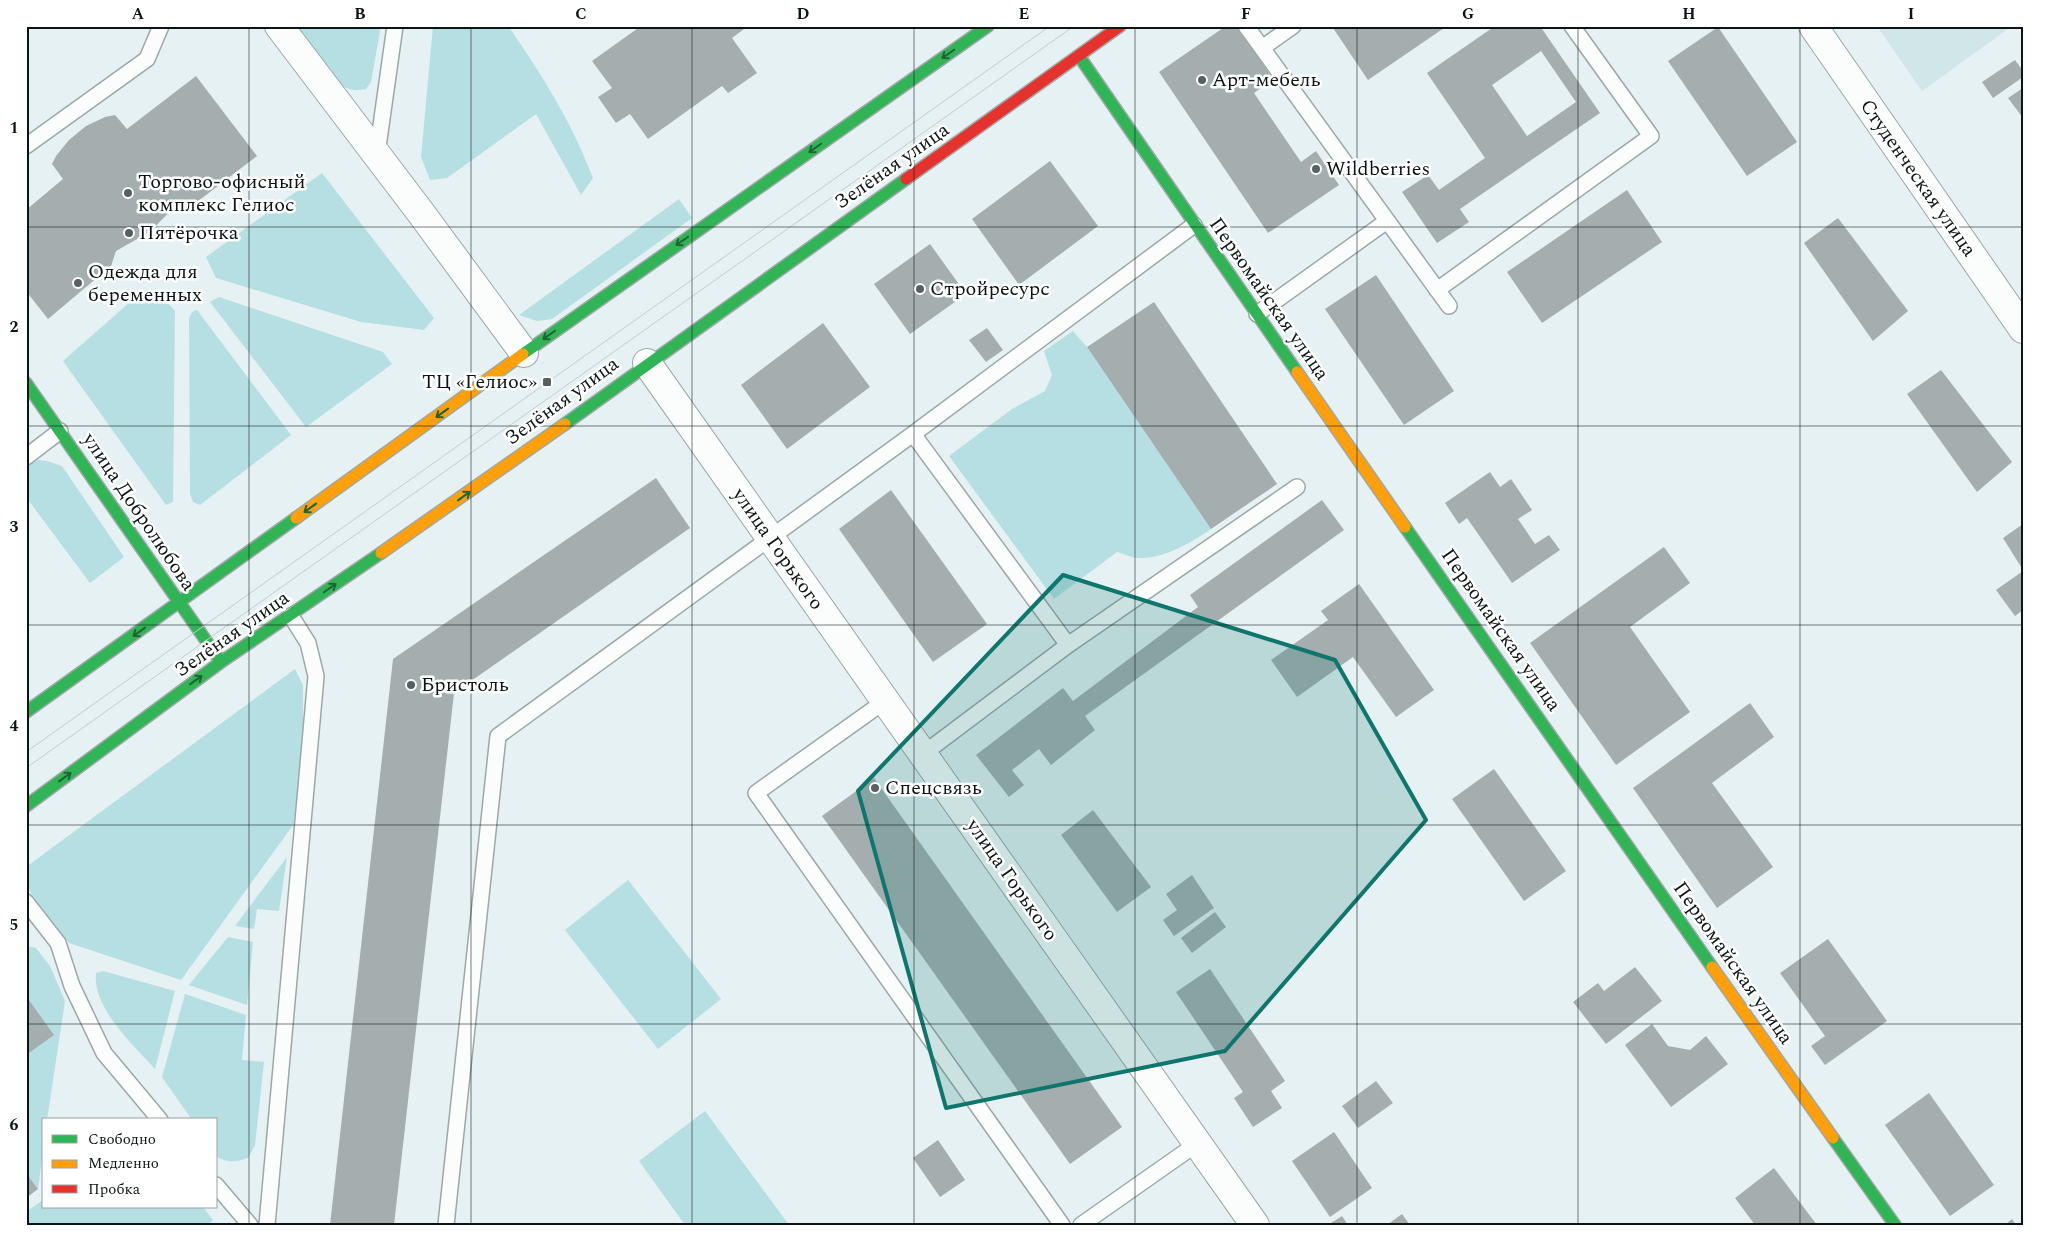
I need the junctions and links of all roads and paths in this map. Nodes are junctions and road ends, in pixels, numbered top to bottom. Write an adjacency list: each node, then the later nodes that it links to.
1 (161, 26): 12 (lane)
2 (279, 26): 13 (street)
3 (395, 26): 13 (lane)
4 (988, 26): 20 (street, one-way to 20)
5 (1120, 26): 11 (street, Зелёная улица)
6 (1246, 26): 10 (lane)
7 (1293, 26): 10 (lane)
8 (1572, 26): 16 (lane)
9 (1814, 26): 19 (street, Студенческая улица)
10 (1262, 48): 14 (lane)
11 (1079, 56): 15 (street, Первомайская улица); 21 (street, Зелёная улица)
12 (26, 146)
13 (377, 154): 20 (street)
14 (1388, 222): 16 (lane); 18 (lane)
15 (1194, 225): 18 (street, Первомайская улица); 24 (lane)
16 (1437, 290): 17 (lane)
17 (1449, 306)
18 (1257, 314): 46 (street, Первомайская улица)
19 (2023, 329)
20 (524, 353): 28 (street, one-way to 28)
21 (647, 363): 27 (street, улица Горького); 29 (street, Зелёная улица, one-way to 21)
22 (26, 383): 23 (street, улица Добролюбова)
23 (60, 431): 25 (lane); 28 (street, улица Добролюбова)
24 (913, 434): 27 (lane); 30 (lane)
25 (26, 457)
26 (1297, 487): 30 (lane)
27 (770, 538): 32 (street, улица Горького); 42 (lane)
28 (178, 603): 31 (street, улица Добролюбова); 33 (street, one-way to 33)
29 (291, 616): 31 (street, Зелёная улица); 41 (lane)
30 (1068, 645): 34 (lane)
31 (221, 662): 35 (street, Зелёная улица, one-way to 31)
32 (885, 701): 34 (street, улица Горького); 43 (lane)
33 (26, 712)
34 (923, 754): 38 (street, улица Горького)
35 (26, 806)
36 (26, 902): 37 (lane)
37 (158, 1118)
38 (1198, 1143): 44 (lane); 45 (street, улица Горького)
39 (218, 1187): 40 (lane)
40 (250, 1225)
41 (267, 1225)
42 (446, 1225)
43 (1062, 1225)
44 (1081, 1225)
45 (1255, 1225)
46 (1895, 1225)

